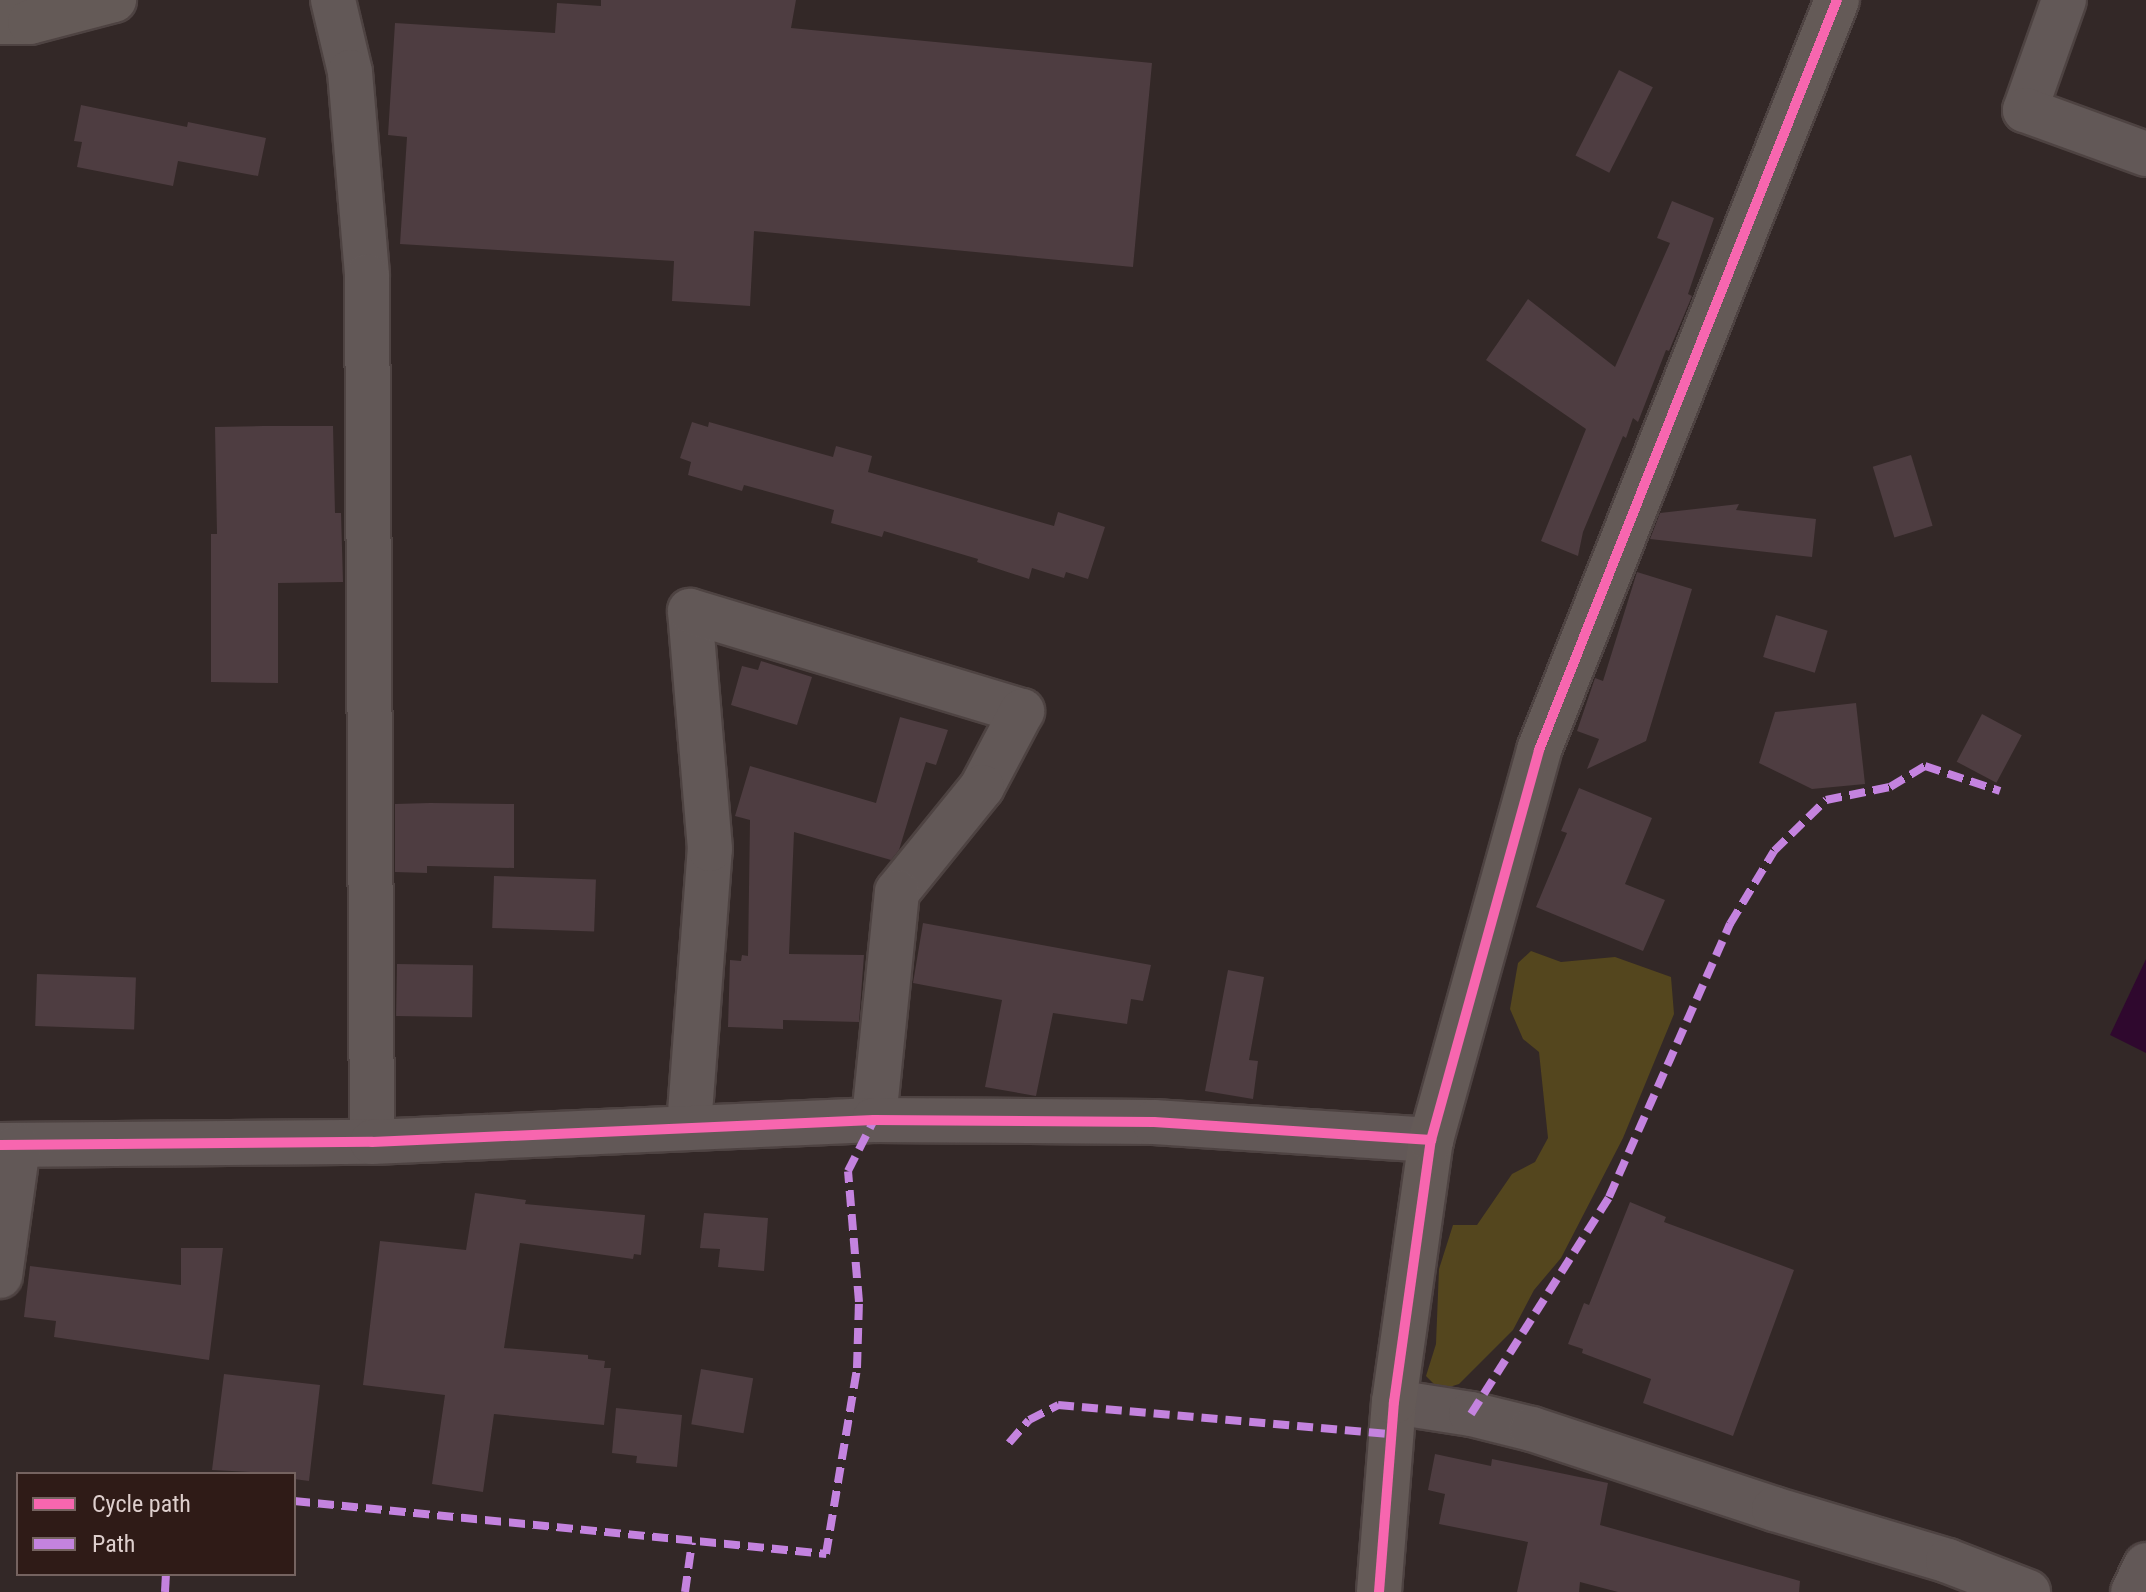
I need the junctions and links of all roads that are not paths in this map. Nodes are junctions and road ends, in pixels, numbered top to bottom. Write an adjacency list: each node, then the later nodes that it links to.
1 (114, 0): 5 (street)
2 (333, 0): 10 (street)
3 (1837, 0): 9 (street)
4 (2064, 0): 6 (street)
5 (0, 22)
6 (2146, 154)
7 (874, 1120): 8 (street); 8 (street); 9 (street)
8 (689, 1126): 10 (street)
9 (1431, 1140): 13 (street)
10 (372, 1142): 11 (street)
11 (9, 1146): 12 (street)
12 (0, 1276)
13 (1394, 1402): 15 (street); 16 (street)
14 (2146, 1565): 17 (street)
15 (1379, 1592)
16 (2028, 1592)
17 (2133, 1592)

